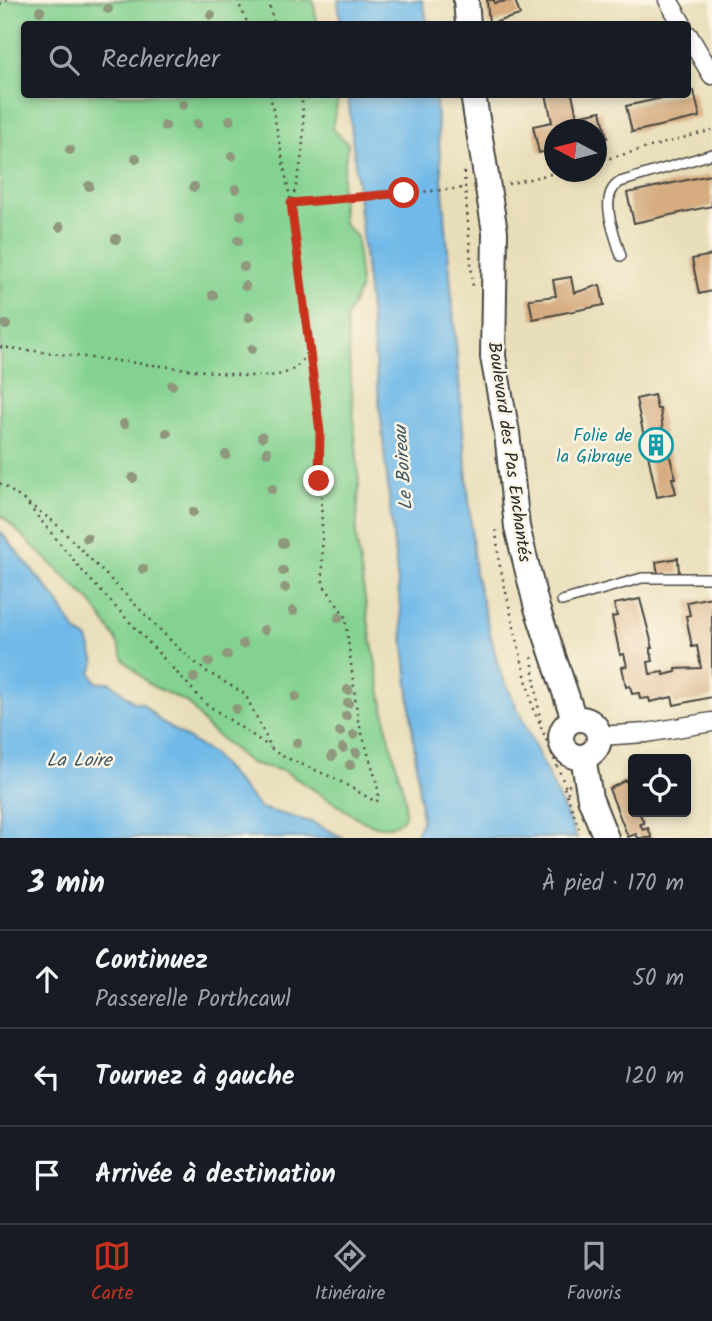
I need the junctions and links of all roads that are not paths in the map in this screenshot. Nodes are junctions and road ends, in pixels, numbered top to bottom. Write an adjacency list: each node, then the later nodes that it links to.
1 (466, 0): 3 (main road)
2 (668, 0): 4 (street)
3 (468, 21)
4 (680, 21)
5 (691, 39): 6 (street)
6 (712, 75)
7 (474, 98): 12 (main road, Boulevard des Pas Enchantés)
8 (712, 154): 9 (lane)
9 (621, 256)
10 (712, 578): 11 (lane)
11 (562, 601)
12 (574, 719): 14 (main road); 15 (main road)
13 (712, 722): 14 (street)
14 (599, 736): 15 (main road)
15 (565, 753): 16 (main road)
16 (606, 838)

